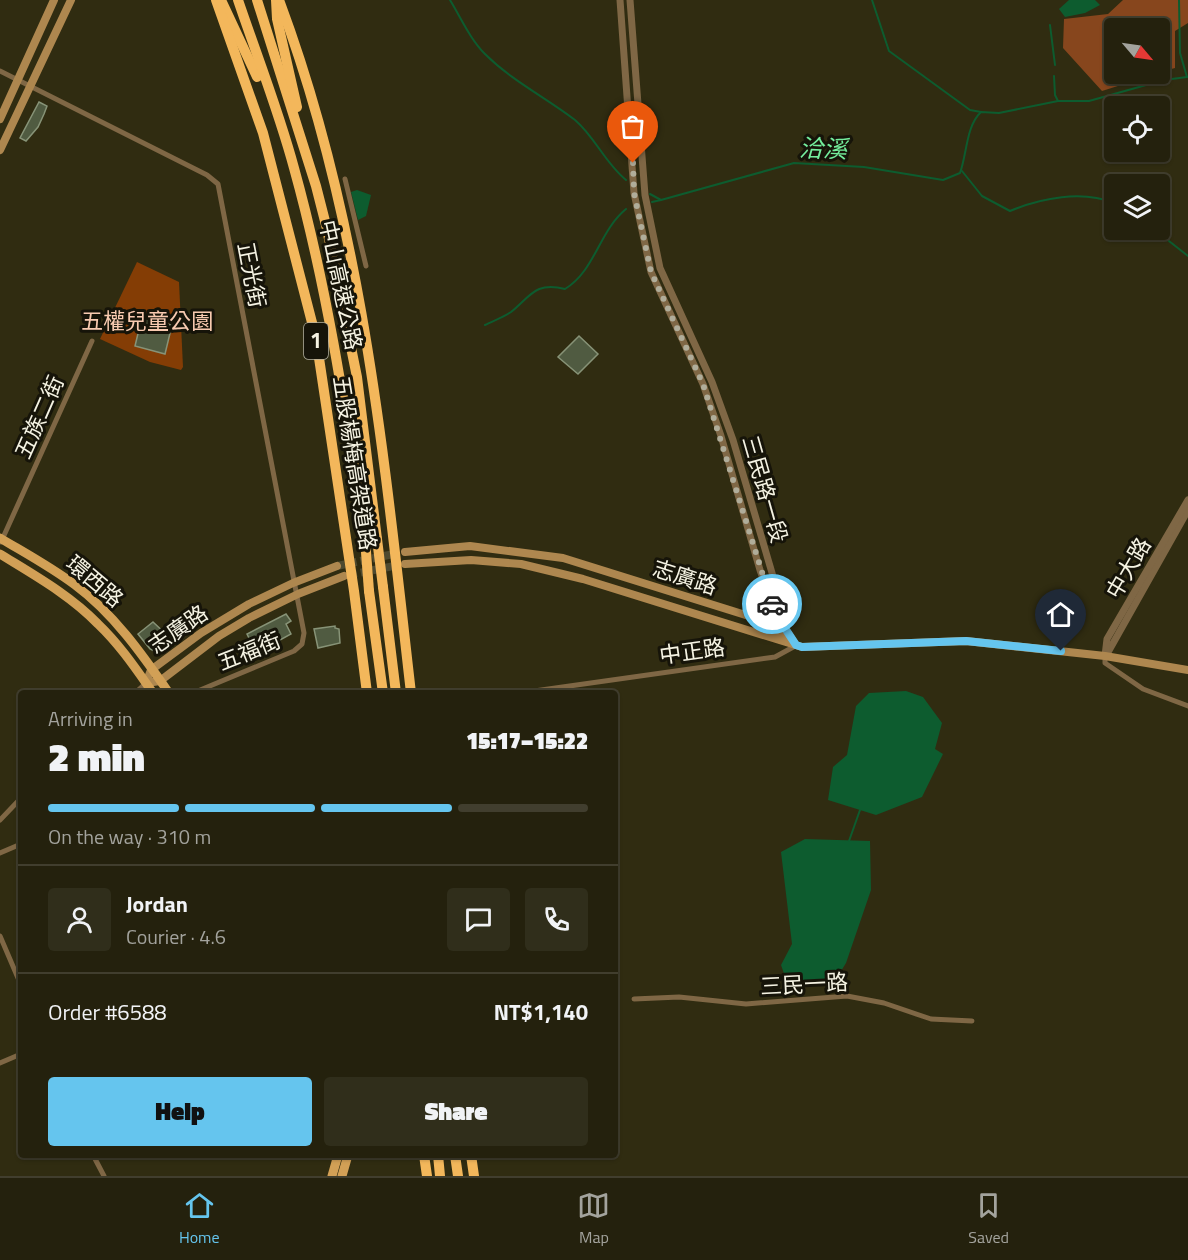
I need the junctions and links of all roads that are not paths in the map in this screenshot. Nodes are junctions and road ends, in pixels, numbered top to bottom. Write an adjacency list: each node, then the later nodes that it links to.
1 (54, 0): 11 (main road)
2 (71, 0): 12 (main road)
3 (216, 0): 44 (highway, 五股楊梅高架道路 / 1, bridge)
4 (221, 0): 15 (highway)
5 (238, 0): 15 (highway, 中山高速公路 / 1)
6 (257, 0): 17 (highway, 中山高速公路 / 1)
7 (278, 0): 17 (highway); 47 (highway, 五股楊梅高架道路, bridge)
8 (620, 0): 18 (street, 三民路一段)
9 (630, 0): 19 (street, 三民路一段)
10 (0, 71): 11 (street, 正光街)
11 (18, 81): 12 (street, 正光街); 13 (main road)
12 (30, 86): 14 (main road); 30 (street, 正光街)
13 (0, 118)
14 (0, 150)
15 (294, 166): 45 (highway, 中山高速公路 / 1, bridge)
16 (345, 178): 20 (street)
17 (316, 186): 46 (highway, 中山高速公路 / 1, bridge)
18 (634, 193): 19 (street); 32 (street, 三民路一段)
19 (645, 195): 34 (street, 三民路一段)
20 (366, 266)
21 (92, 341): 24 (street, 五族二街)
22 (1188, 500): 35 (street, 中大路)
23 (1188, 510): 35 (street)
24 (1, 540): 36 (main road, 環西路)
25 (405, 552): 33 (main road, 志廣路)
26 (0, 554): 39 (main road, 環西路)
27 (405, 564): 34 (main road, 志廣路)
28 (337, 566): 30 (main road, 志廣路)
29 (344, 576): 31 (main road, 志廣路)
30 (294, 583): 31 (street, 正光街); 36 (main road, 志廣路)
31 (298, 594): 38 (main road, 志廣路); 43 (street, 五福街)
32 (770, 596): 33 (street); 34 (street, 三民路一段)
33 (753, 617): 34 (main road, 志廣路)
34 (796, 645): 35 (main road, 中正路); 48 (street, 中正路)
35 (1106, 656): 37 (main road, 中正路); 49 (street)
36 (151, 670): 38 (main road, 環西路); 39 (main road, 志廣路)
37 (1188, 670)
38 (160, 681): 39 (main road, 志廣路); 42 (main road, 環西路)
39 (147, 683): 40 (street, 志廣路); 41 (main road, 環西路)
40 (139, 690)
41 (151, 690)
42 (167, 690)
43 (200, 690)
44 (367, 690)
45 (382, 690)
46 (396, 690)
47 (411, 690)
48 (541, 690)
49 (1188, 706)
50 (18, 801): 51 (street)
51 (0, 820)
52 (18, 845): 53 (street)
53 (0, 853)
54 (0, 936): 55 (street)
55 (18, 978)
56 (634, 999): 57 (street, 三民一路)
57 (972, 1021)
58 (18, 1055): 59 (street)
59 (0, 1063)
60 (95, 1158): 67 (street)
61 (337, 1158): 68 (main road)
62 (347, 1158): 69 (main road)
63 (424, 1158): 70 (highway)
64 (438, 1158): 71 (highway)
65 (455, 1158): 72 (highway)
66 (471, 1158): 73 (highway)
67 (104, 1176)
68 (332, 1176)
69 (342, 1176)
70 (427, 1176)
71 (440, 1176)
72 (458, 1176)
73 (474, 1176)

